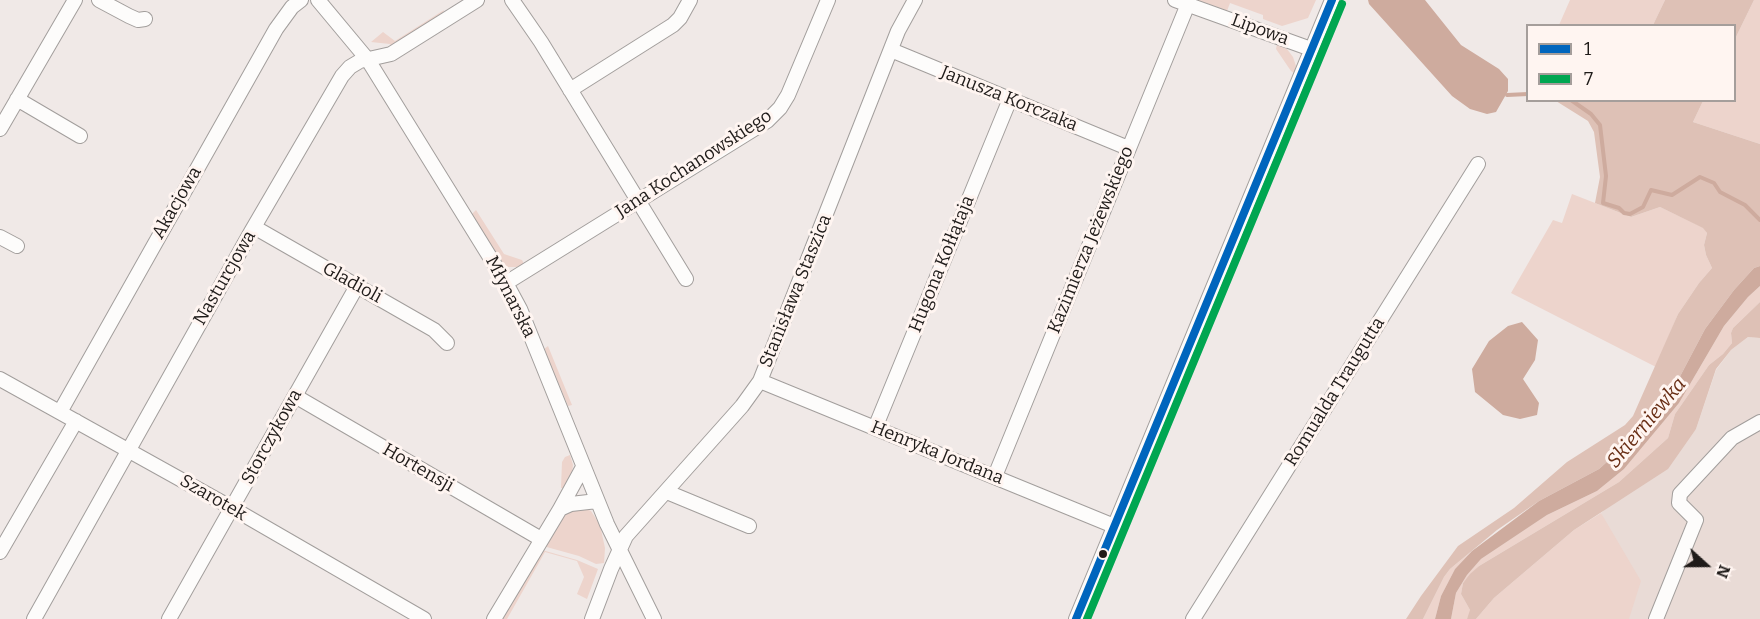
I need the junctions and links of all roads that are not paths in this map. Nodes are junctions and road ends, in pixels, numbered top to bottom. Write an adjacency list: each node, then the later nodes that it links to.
1 (75, 0): 17 (street)
2 (99, 0): 12 (street)
3 (301, 0): 34 (street, Akacjowa)
4 (318, 0): 15 (street, Młynarska)
5 (477, 0): 15 (street, Nasturcjowa)
6 (512, 0): 16 (street)
7 (690, 0): 16 (street)
8 (828, 0): 23 (street, Jana Kochanowskiego)
9 (915, 0): 14 (street, Stanisława Staszica)
10 (1332, 0): 13 (street)
11 (1181, 2): 13 (street, Lipowa); 21 (street, Kazimierza Jeżewskiego)
12 (145, 19)
13 (1311, 49): 46 (street)
14 (891, 50): 18 (street, Janusza Korczaka); 32 (street, Stanisława Staszica)
15 (368, 60): 24 (street, Nasturcjowa); 28 (street, Młynarska)
16 (570, 90): 23 (street)
17 (17, 99): 19 (street); 20 (street)
18 (1010, 99): 21 (street, Janusza Korczaka); 37 (street, Hugona Kołłątaja)
19 (0, 129)
20 (80, 136)
21 (1128, 148): 40 (street, Kazimierza Jeżewskiego)
22 (1478, 164): 57 (street, Romualda Traugutta)
23 (638, 200): 27 (street); 28 (street, Jana Kochanowskiego)
24 (254, 227): 29 (street, Gladioli); 38 (street, Nasturcjowa)
25 (0, 237): 26 (street)
26 (17, 246)
27 (686, 279)
28 (506, 283): 39 (street, Młynarska)
29 (357, 286): 30 (street, Gladioli); 33 (street, Storczykowa)
30 (447, 343)
31 (0, 379): 34 (street, Szarotek)
32 (760, 381): 37 (street, Henryka Jordana); 41 (street, Stanisława Staszica)
33 (295, 396): 43 (street, Storczykowa); 47 (street, Hortensji)
34 (60, 412): 35 (street, Szarotek)
35 (76, 421): 38 (street, Szarotek); 49 (street)
36 (1760, 422): 58 (street)
37 (875, 428): 40 (street, Henryka Jordana)
38 (128, 450): 43 (street, Szarotek); 50 (street, Nasturcjowa)
39 (583, 467): 42 (street, Młynarska); 44 (street)
40 (995, 476): 46 (street, Henryka Jordana)
41 (667, 492): 45 (street); 48 (street, Stanisława Staszica)
42 (597, 501): 44 (street); 48 (street, Młynarska)
43 (232, 508): 51 (street, Storczykowa); 52 (street, Szarotek)
44 (560, 509): 47 (street)
45 (749, 526)
46 (1114, 526): 56 (street)
47 (541, 539): 53 (street)
48 (620, 548): 54 (street, Stanisława Staszica); 55 (street, Młynarska)
49 (0, 552)
50 (34, 619)
51 (170, 619)
52 (424, 619)
53 (494, 619)
54 (592, 619)
55 (654, 619)
56 (1076, 619)
57 (1193, 619)
58 (1656, 619)

